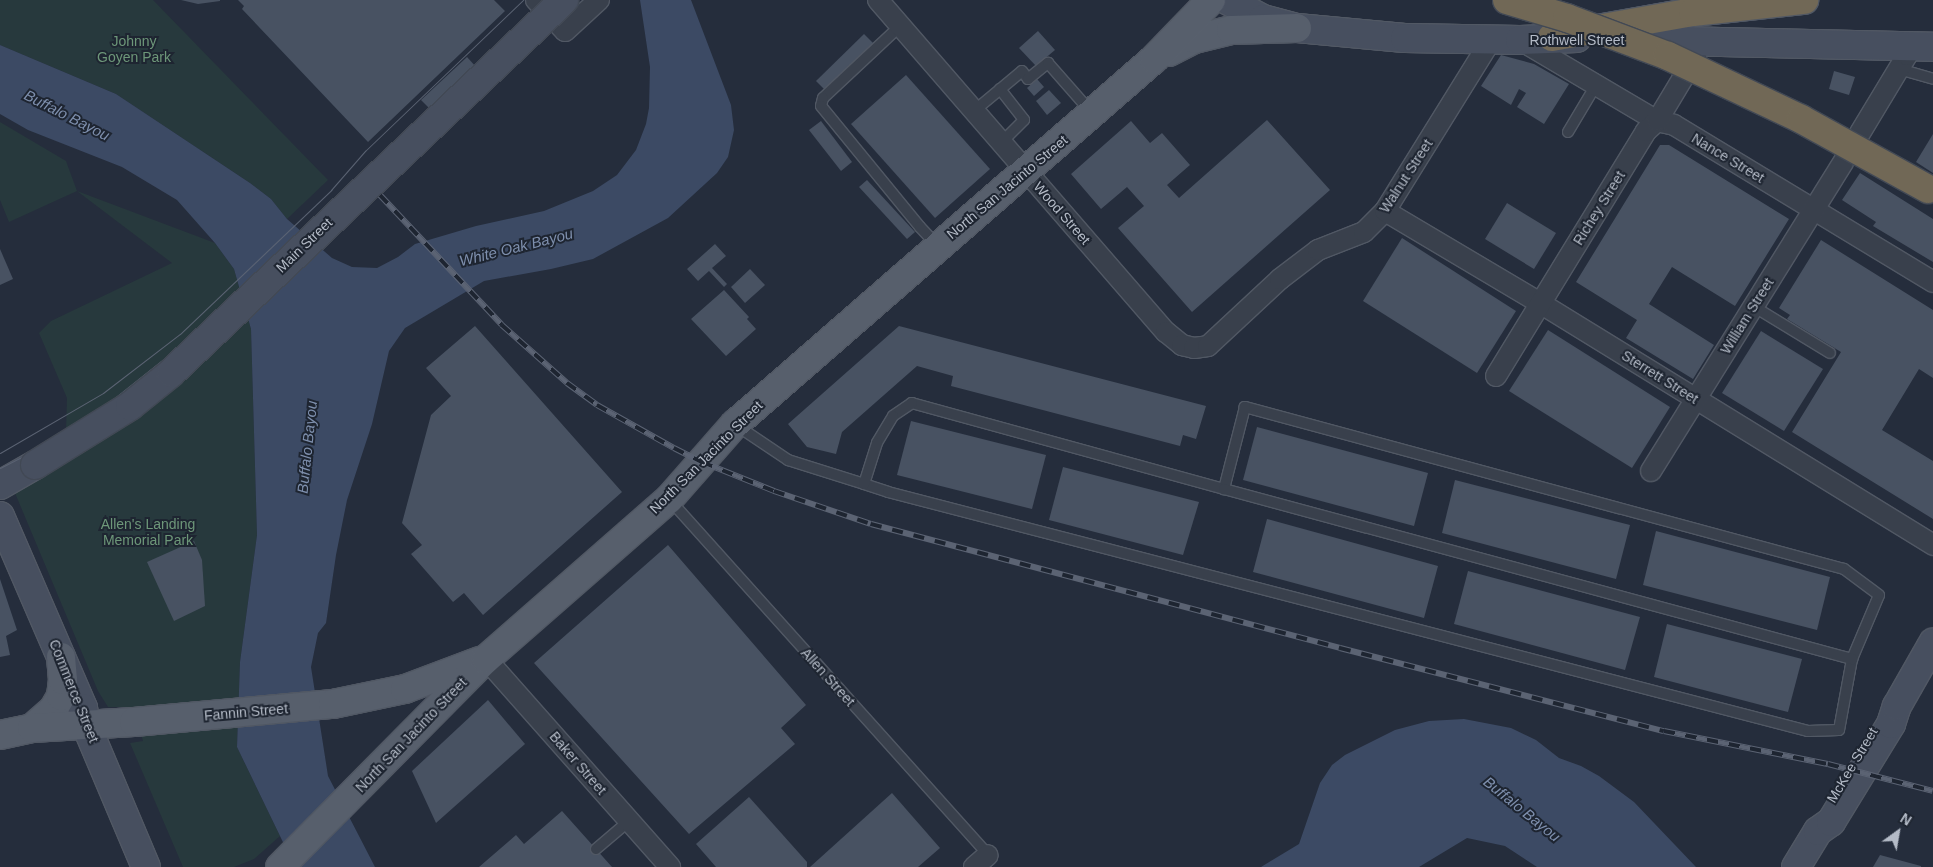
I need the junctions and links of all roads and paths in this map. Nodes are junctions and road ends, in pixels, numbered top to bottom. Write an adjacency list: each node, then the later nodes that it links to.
1 (536, 0): 8 (street)
2 (598, 0): 8 (street)
3 (1211, 0): 12 (main road)
4 (1226, 0): 10 (main road, Rothwell Street)
5 (1507, 0): 28 (highway, bridge)
6 (1804, 0): 11 (highway)
7 (882, 2): 9 (street, Wood Street)
8 (569, 16): 41 (main road, Main Street, bridge)
9 (900, 26): 20 (street, Wood Street); 31 (lane)
10 (1297, 28): 12 (main road); 13 (main road, Rothwell Street)
11 (1552, 37): 14 (main road, Rothwell Street); 15 (main road, Rothwell Street)
12 (1181, 39): 21 (main road, North San Jacinto Street)
13 (1490, 40): 14 (main road, Rothwell Street); 30 (street, Walnut Street)
14 (1520, 40): 18 (street, Nance Street)
15 (1704, 43): 16 (main road, Rothwell Street); 22 (street, Richey Street)
16 (1913, 54): 17 (lane); 24 (street)
17 (1933, 79)
18 (1596, 85): 22 (street, Nance Street); 23 (lane)
19 (1000, 90): 20 (lane); 21 (lane); 25 (lane)
20 (974, 111): 25 (street, Wood Street)
21 (1093, 113): 27 (main road, North San Jacinto Street)
22 (1657, 121): 29 (street, Nance Street); 33 (street, Richey Street)
23 (1568, 132)
24 (1860, 133)
25 (1001, 143): 27 (street, Wood Street)
26 (1843, 162): 29 (street, William Street)
27 (1026, 171): 31 (main road, North San Jacinto Street); 35 (street, Wood Street)
28 (1930, 190)
29 (1813, 209): 32 (street, Nance Street); 34 (street, William Street)
30 (1385, 211): 33 (street, Sterrett Street); 35 (street, Walnut Street)
31 (938, 246): 39 (main road, North San Jacinto Street)
32 (1933, 282)
33 (1540, 303): 37 (street, Richey Street); 38 (street, Sterrett Street)
34 (1754, 306): 36 (lane); 38 (street, William Street)
35 (1194, 348)
36 (1830, 353)
37 (1496, 376)
38 (1696, 399): 42 (street, William Street); 48 (street, Sterrett Street)
39 (735, 424): 43 (lane); 46 (main road, North San Jacinto Street)
40 (0, 467): 41 (main road)
41 (31, 467): 44 (main road, Main Street)
42 (1651, 471)
43 (864, 484): 45 (lane); 52 (lane)
44 (0, 485)
45 (1224, 489): 52 (lane); 52 (lane)
46 (669, 498): 51 (main road, North San Jacinto Street); 58 (lane, Allen Street)
47 (0, 516): 50 (main road, Commerce Street)
48 (1933, 545)
49 (1933, 643): 62 (main road, McKee Street)
50 (61, 657): 53 (main road, Commerce Street); 54 (main road)
51 (486, 659): 53 (main road, Fannin Street); 56 (street, Baker Street); 60 (main road, North San Jacinto Street)
52 (1852, 659)
53 (86, 725): 54 (main road, Fannin Street); 59 (main road, Commerce Street)
54 (32, 728): 55 (main road, Fannin Street)
55 (0, 735)
56 (629, 820): 57 (lane); 61 (street, Baker Street)
57 (596, 849)
58 (981, 861)
59 (146, 867)
60 (280, 867)
61 (670, 867)
62 (1796, 867)

